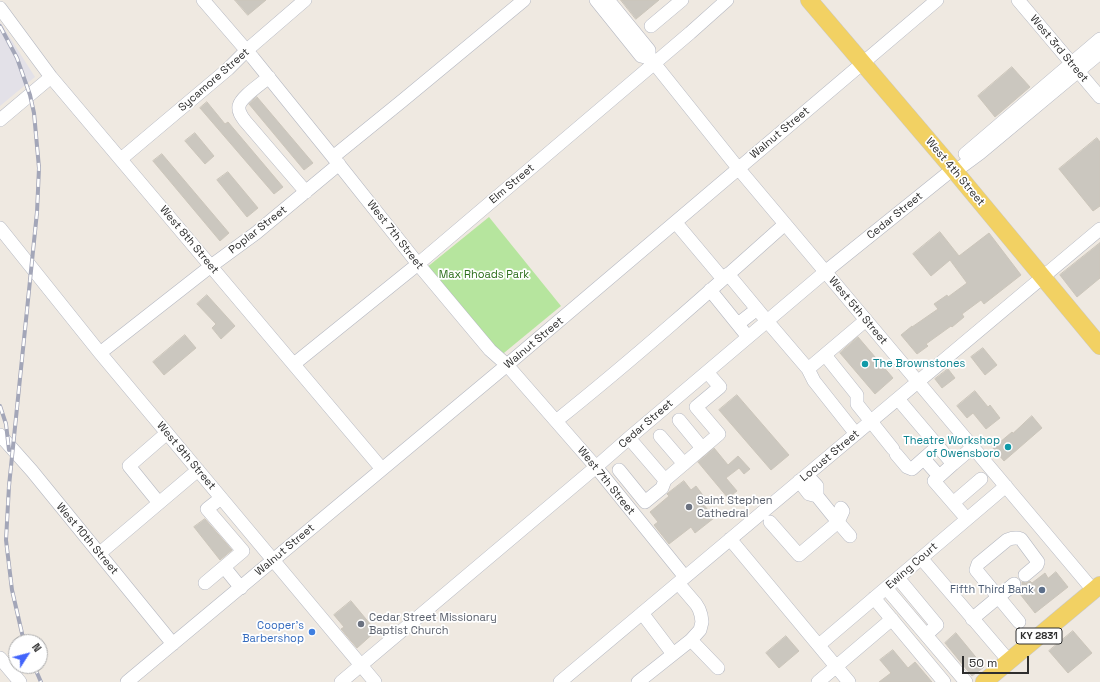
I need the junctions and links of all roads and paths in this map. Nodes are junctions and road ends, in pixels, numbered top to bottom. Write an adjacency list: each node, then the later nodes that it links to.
1 (203, 0): 14 (street, West 7th Street)
2 (305, 0): 14 (street, Sycamore Street)
3 (524, 0): 24 (street, Poplar Street)
4 (596, 0): 16 (street, West 5th Street)
5 (608, 0): 16 (street, West 5th Street)
6 (682, 0): 12 (street)
7 (809, 0): 17 (main road, West 4th Street)
8 (937, 0): 17 (street, Walnut Street)
9 (1018, 0): 18 (street, West 3rd Street)
10 (721, 2): 16 (street, Elm Street)
11 (0, 8): 19 (street, West 8th Street)
12 (651, 26)
13 (1100, 39): 18 (street, Cedar Street)
14 (247, 50): 20 (street, West 7th Street); 23 (street, Sycamore Street)
15 (1100, 53): 18 (street, Cedar Street)
16 (652, 61): 25 (street, West 5th Street); 32 (street, Elm Street)
17 (862, 63): 25 (street, Walnut Street); 26 (main road, West 4th Street)
18 (1075, 67): 21 (street, West 3rd Street); 26 (street, Cedar Street)
19 (51, 76): 22 (street); 23 (street, West 8th Street)
20 (269, 77): 24 (street, West 7th Street); 27 (street)
21 (1100, 97)
22 (0, 120)
23 (121, 159): 33 (street, West 8th Street)
24 (336, 160): 27 (street, Poplar Street); 32 (street, West 7th Street)
25 (738, 168): 28 (street, Walnut Street); 29 (street, West 5th Street)
26 (953, 169): 34 (street, Cedar Street); 36 (main road, West 4th Street)
27 (306, 192): 33 (street, Poplar Street)
28 (676, 223): 35 (street); 47 (street, Walnut Street)
29 (785, 224): 34 (street, West 5th Street); 35 (street)
30 (1100, 229): 36 (street, Locust Street)
31 (2, 234): 44 (street, West 9th Street)
32 (418, 264): 46 (street, Elm Street); 47 (street, West 7th Street)
33 (212, 266): 44 (street, Poplar Street); 46 (street, West 8th Street)
34 (825, 272): 39 (street, West 5th Street); 40 (street, Cedar Street)
35 (725, 277): 37 (street); 38 (street)
36 (1043, 277): 43 (main road, West 4th Street); 50 (street, Locust Street)
37 (710, 290): 41 (street); 52 (street)
38 (757, 310): 40 (street); 41 (street)
39 (866, 320): 45 (street); 50 (street, West 5th Street)
40 (767, 322): 42 (street, Cedar Street); 48 (street)
41 (738, 324): 42 (street)
42 (748, 337): 49 (street, Cedar Street)
43 (1100, 346)
44 (100, 353): 55 (street, West 9th Street)
45 (825, 355): 48 (street); 54 (street)
46 (294, 364): 67 (street, West 8th Street)
47 (507, 365): 52 (street, West 7th Street); 67 (street, Walnut Street)
48 (808, 369): 56 (street)
49 (707, 372): 59 (street, Cedar Street); 62 (street)
50 (918, 382): 51 (street, Locust Street); 61 (street, West 5th Street)
51 (898, 398): 54 (street, Locust Street); 60 (street)
52 (556, 420): 66 (street, West 7th Street)
53 (679, 420): 62 (street)
54 (870, 422): 56 (street, Locust Street); 63 (street)
55 (167, 433): 68 (street, West 9th Street); 77 (street)
56 (856, 434): 71 (street, Locust Street)
57 (0, 435): 86 (street, West 10th Street)
58 (660, 436): 64 (street)
59 (629, 438): 66 (street, Cedar Street); 73 (street)
60 (938, 446): 63 (street); 65 (street)
61 (973, 447): 65 (street); 74 (street, West 5th Street)
62 (702, 448): 64 (street)
63 (924, 459): 70 (street)
64 (684, 464): 73 (street)
65 (953, 464): 70 (street)
66 (596, 467): 92 (street, West 7th Street); 111 (street, Cedar Street)
67 (382, 469): 88 (street, Walnut Street)
68 (198, 470): 75 (street, West 9th Street); 77 (street)
69 (619, 470): 73 (street)
70 (939, 476): 78 (street)
71 (803, 478): 76 (street); 84 (street, Locust Street)
72 (981, 479): 78 (street)
73 (665, 480)
74 (1006, 486): 79 (street, Ewing Court); 82 (street, West 5th Street)
75 (221, 498): 88 (street, West 9th Street); 89 (street)
76 (818, 498): 81 (street); 81 (street)
77 (159, 503): 86 (street)
78 (953, 503): 79 (street)
79 (967, 519): 87 (street, Ewing Court)
80 (770, 522): 81 (street)
81 (838, 522): 83 (street)
82 (1039, 526): 85 (street); 97 (street, West 5th Street)
83 (850, 536)
84 (730, 539): 92 (street, Locust Street); 107 (street)
85 (1022, 540): 90 (street); 98 (street)
86 (100, 554): 106 (street, West 10th Street)
87 (921, 558): 91 (street, Ewing Court); 101 (street)
88 (273, 561): 95 (street, Walnut Street); 111 (street, West 9th Street)
89 (224, 567): 93 (street); 95 (street)
90 (1025, 575)
91 (898, 578): 96 (street, Ewing Court); 104 (street)
92 (681, 580): 100 (street, Locust Street); 105 (street, West 7th Street)
93 (205, 583)
94 (1014, 584): 98 (street)
95 (241, 588): 106 (street, Walnut Street)
96 (886, 588): 99 (street, Ewing Court); 104 (street)
97 (1098, 591): 110 (main road, KY 2831)
98 (998, 597): 101 (street); 103 (street)
99 (874, 598): 102 (street); 107 (street, Ewing Court)
100 (642, 613): 108 (street); 114 (street, Locust Street)
101 (972, 618): 110 (street)
102 (892, 619): 112 (street); 122 (street)
103 (1019, 622)
104 (926, 635): 123 (street)
105 (691, 640): 108 (street, West 7th Street); 113 (street)
106 (173, 644): 116 (street, Walnut Street)
107 (819, 645): 112 (street)
108 (673, 654): 119 (street, West 7th Street)
109 (0, 658): 115 (street)
110 (1009, 661): 124 (main road, KY 2831)
111 (361, 666): 117 (street, Cedar Street); 118 (street, West 9th Street)
112 (836, 666): 120 (street); 121 (street)
113 (718, 668)
114 (565, 680)
115 (20, 682)
116 (127, 682)
117 (341, 682)
118 (375, 682)
119 (638, 682)
120 (818, 682)
121 (849, 682)
122 (944, 682)
123 (966, 682)
124 (984, 682)

